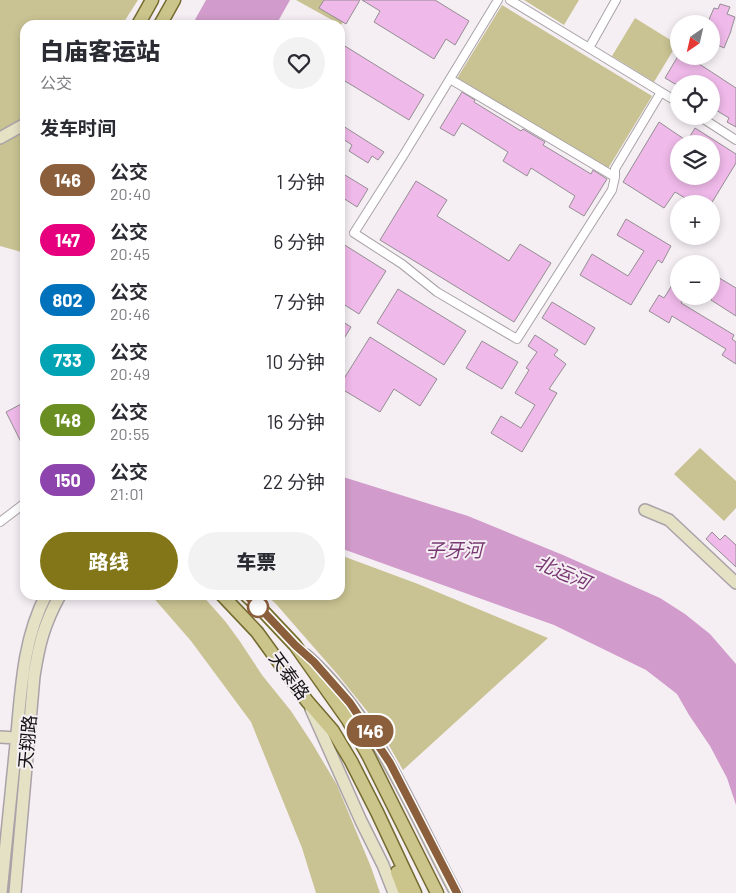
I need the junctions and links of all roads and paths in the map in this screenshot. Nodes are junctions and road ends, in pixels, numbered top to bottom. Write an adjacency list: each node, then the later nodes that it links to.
1 (152, 0): 6 (main road)
2 (174, 0): 7 (main road)
3 (498, 0): 9 (street)
4 (510, 0): 8 (street)
5 (616, 0): 8 (street)
6 (141, 20)
7 (163, 20)
8 (589, 48): 10 (street)
9 (450, 79): 18 (street); 18 (street)
10 (661, 92): 11 (street); 18 (street)
11 (670, 98)
12 (713, 125): 16 (street)
13 (20, 127): 15 (street)
14 (20, 135): 17 (street)
15 (0, 138)
16 (736, 140)
17 (0, 146)
18 (615, 177)
19 (20, 507): 21 (street)
20 (645, 510): 22 (street)
21 (0, 522)
22 (736, 583)
23 (44, 600): 30 (street, 天翔路)
24 (58, 600): 33 (street, 天翔路)
25 (227, 600): 28 (main road, 天泰路)
26 (251, 600): 27 (main road, 天泰路)
27 (295, 645): 37 (main road, 天泰路); 38 (street)
28 (307, 701): 31 (main road, 天泰路); 34 (street)
29 (0, 737): 30 (street)
30 (16, 738): 32 (street, 天翔路)
31 (351, 761): 35 (main road); 36 (main road)
32 (1, 893)
33 (15, 893)
34 (394, 893)
35 (405, 893)
36 (415, 893)
37 (438, 893)
38 (456, 893)

